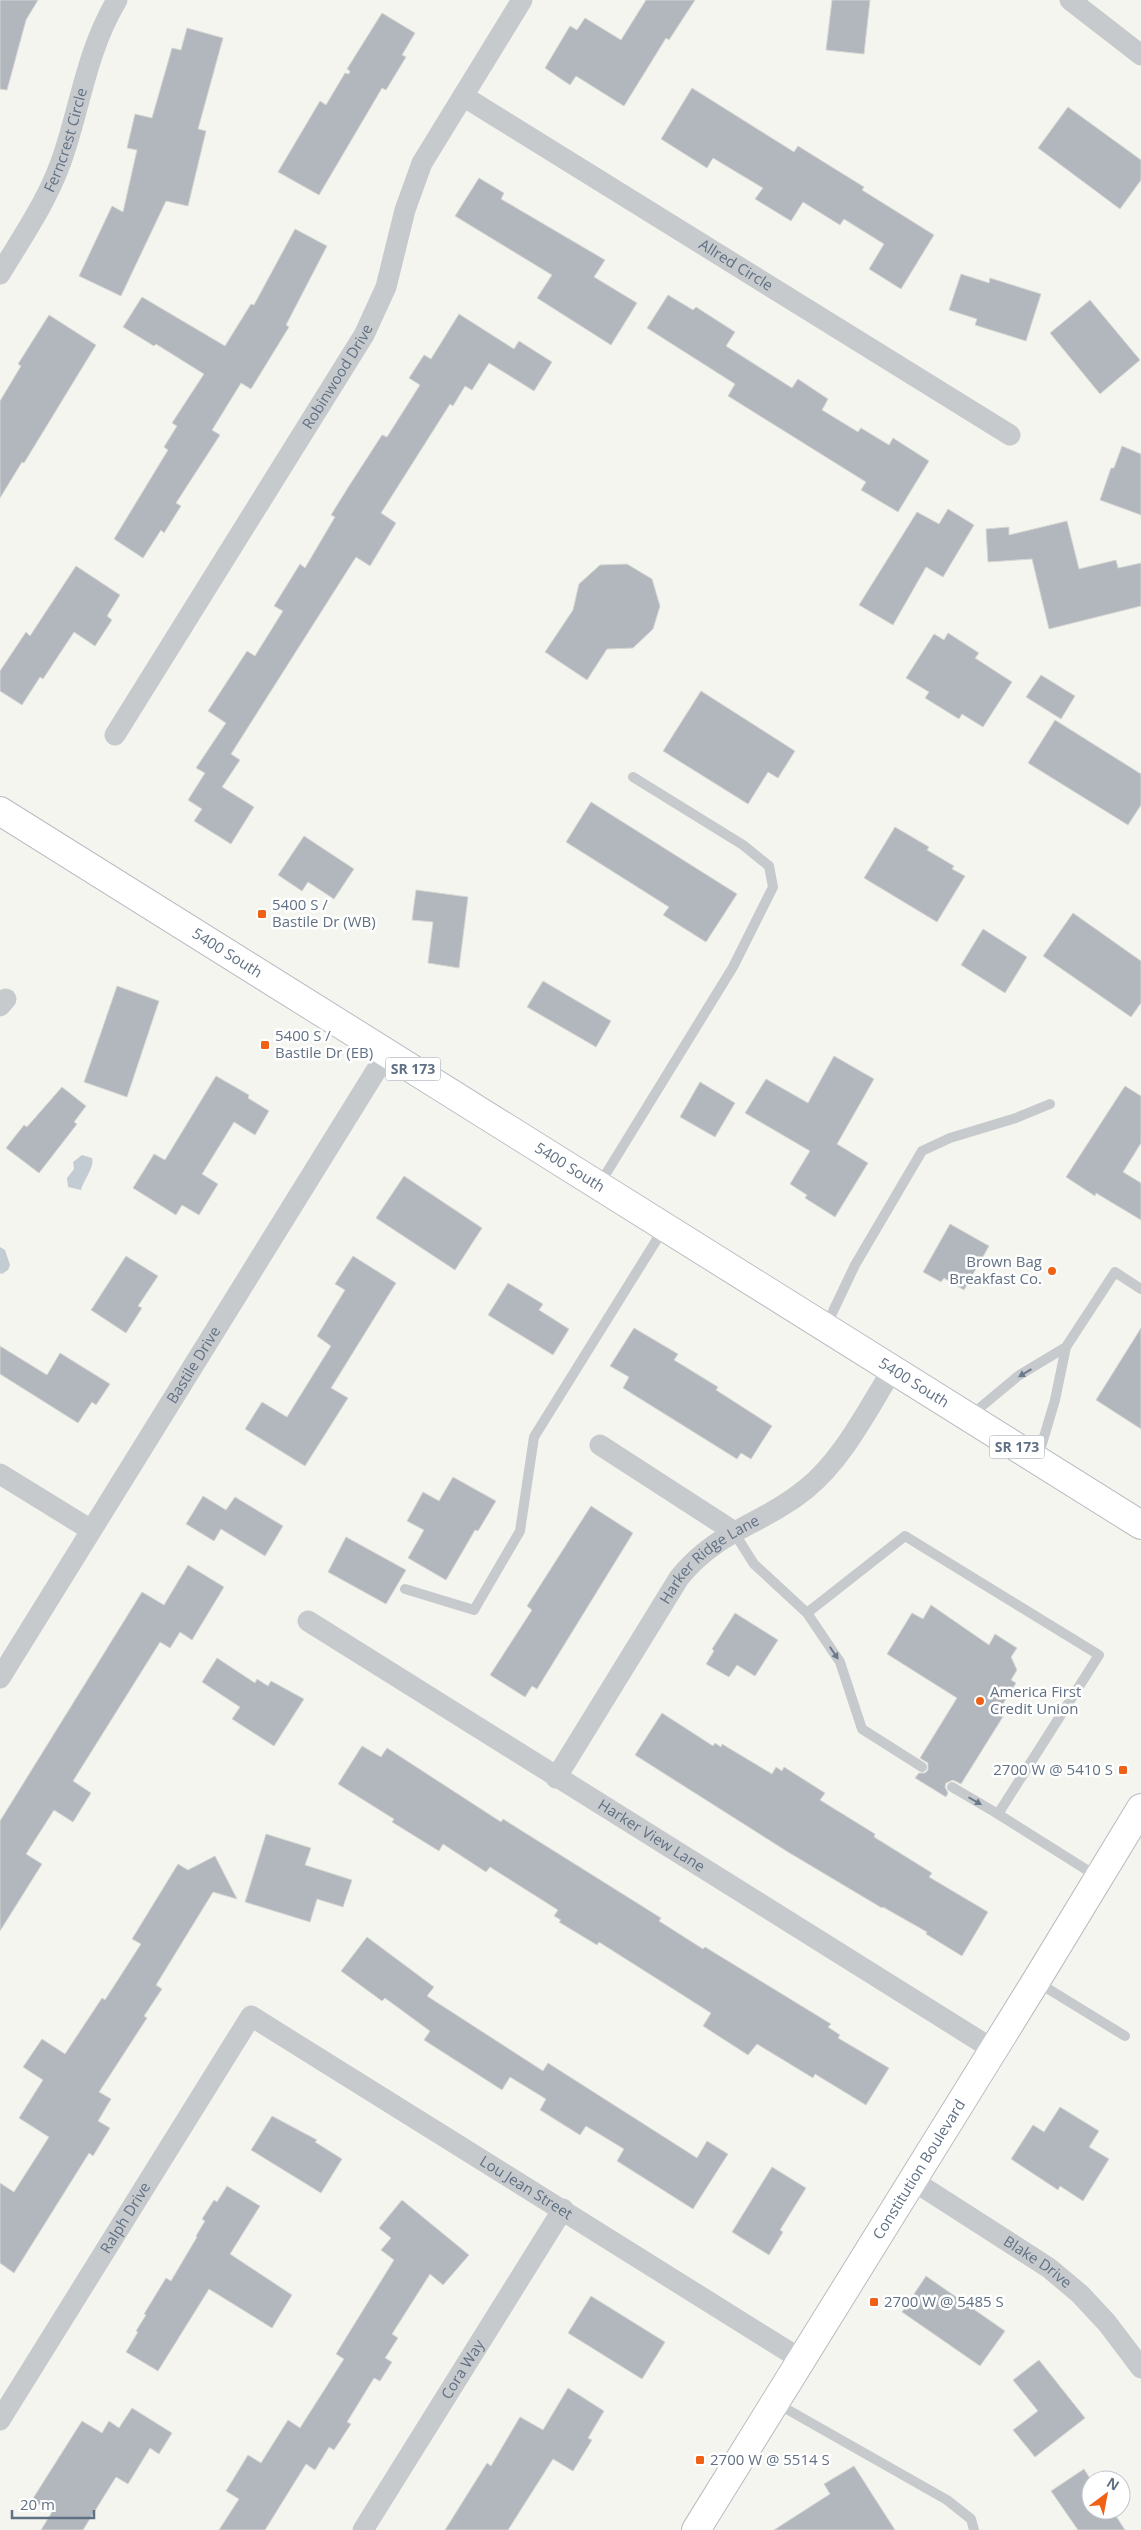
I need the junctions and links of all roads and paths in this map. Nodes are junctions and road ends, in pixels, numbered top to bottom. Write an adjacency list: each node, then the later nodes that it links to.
1 (117, 0): 6 (street, Ferncrest Circle)
2 (522, 0): 5 (street, Robinwood Drive)
3 (1070, 0): 4 (street)
4 (1141, 55)
5 (463, 96): 7 (street, Allred Circle); 8 (street, Robinwood Drive)
6 (0, 274)
7 (1010, 435)
8 (115, 735)
9 (633, 777): 13 (lane)
10 (0, 811): 11 (main road, 5400 South / SR 173)
11 (387, 1053): 13 (main road, 5400 South / SR 173); 24 (street, Bastile Drive)
12 (1050, 1104): 16 (lane)
13 (599, 1186): 14 (main road, 5400 South / SR 173)
14 (665, 1227): 16 (main road, 5400 South / SR 173); 26 (lane)
15 (1141, 1289): 17 (lane)
16 (826, 1327): 18 (main road, 5400 South / SR 173)
17 (1066, 1348): 19 (lane, one-way to 19); 21 (lane)
18 (893, 1369): 19 (main road, 5400 South / SR 173); 25 (street, Harker Ridge Lane)
19 (969, 1417): 21 (main road, 5400 South / SR 173)
20 (600, 1445): 25 (street)
21 (1037, 1460): 23 (main road, 5400 South / SR 173)
22 (0, 1474): 24 (street)
23 (1141, 1525)
24 (91, 1530): 29 (street, Bastile Drive)
25 (733, 1531): 27 (lane); 31 (street, Harker Ridge Lane)
26 (405, 1589)
27 (807, 1613): 30 (lane, one-way to 30); 34 (lane)
28 (308, 1621): 31 (street, Harker View Lane)
29 (0, 1678)
30 (922, 1768)
31 (556, 1778): 39 (street, Harker View Lane)
32 (952, 1787): 34 (lane, one-way to 34)
33 (1141, 1808): 35 (main road, Constitution Boulevard)
34 (998, 1814): 35 (lane)
35 (1099, 1878): 36 (main road, Constitution Boulevard)
36 (1036, 1981): 38 (lane); 39 (main road, Constitution Boulevard)
37 (252, 2016): 41 (street, Lou Jean Street); 45 (street, Ralph Drive)
38 (1125, 2036)
39 (994, 2050): 40 (main road, Constitution Boulevard)
40 (912, 2180): 42 (main road, Constitution Boulevard); 43 (street, Blake Drive)
41 (563, 2210): 42 (street, Lou Jean Street); 46 (street, Cora Way)
42 (802, 2360): 44 (main road, Constitution Boulevard)
43 (1141, 2368)
44 (775, 2402): 47 (main road, Constitution Boulevard); 48 (lane)
45 (0, 2420)
46 (364, 2530)
47 (696, 2530)
48 (974, 2530)

